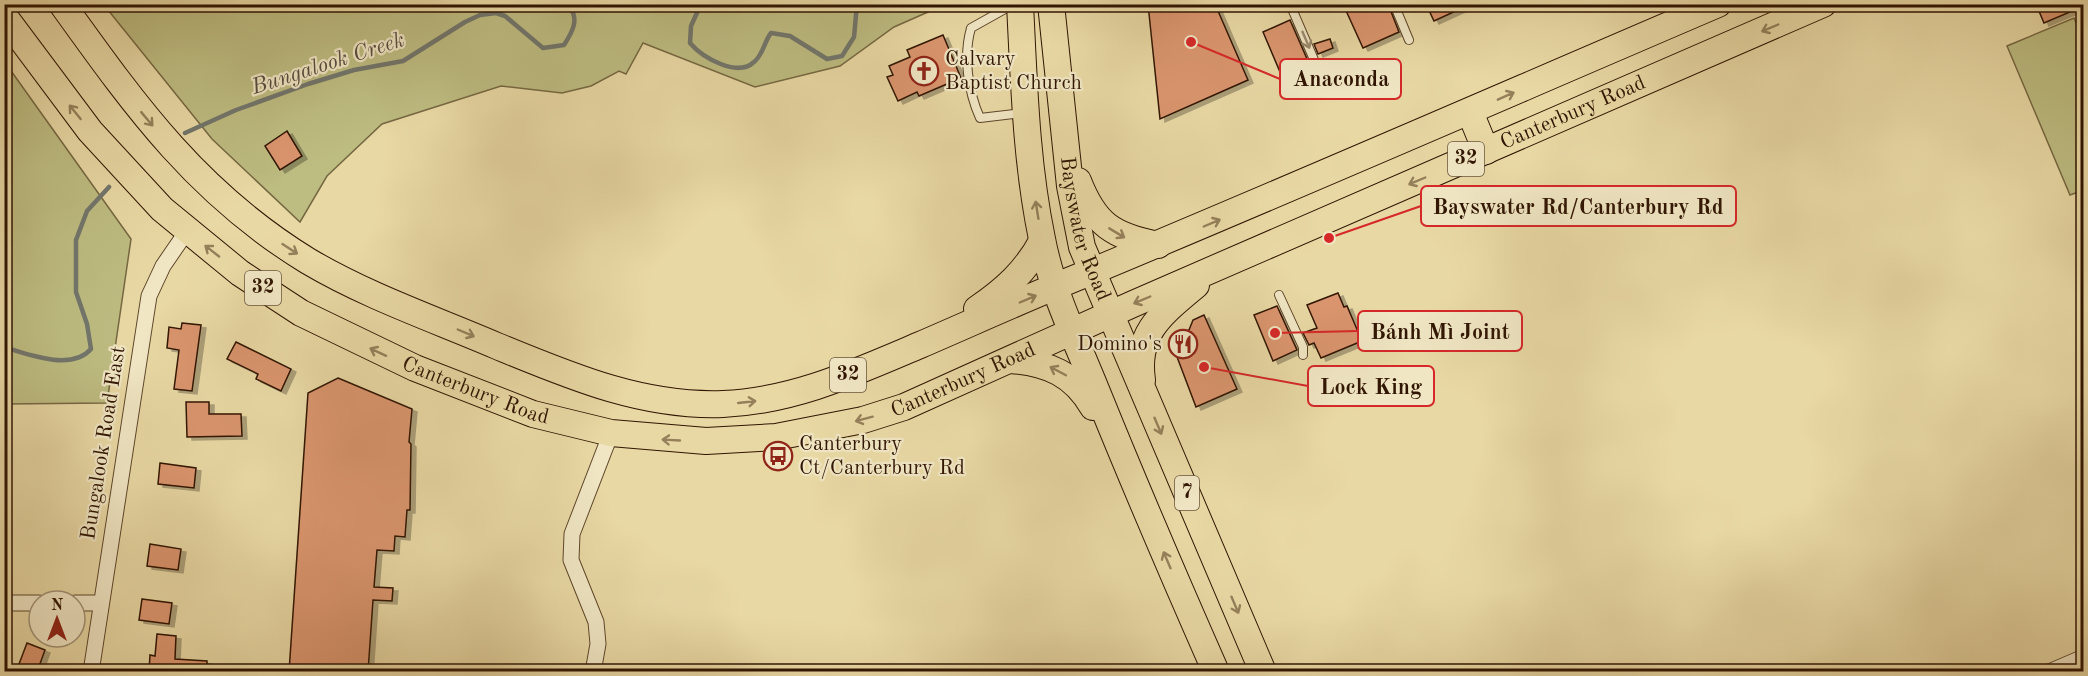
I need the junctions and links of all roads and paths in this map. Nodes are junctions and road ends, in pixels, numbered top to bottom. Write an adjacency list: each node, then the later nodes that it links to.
1 (62, 4): 28 (main road, Canterbury Road / 32, one-way to 28)
2 (1014, 4): 12 (lane)
3 (1020, 4): 12 (main road, Bayswater Road / 7)
4 (1051, 4): 14 (main road, Bayswater Road / 7)
5 (1290, 4): 11 (lane, one-way to 11)
6 (1394, 4): 10 (lane)
7 (1718, 4): 13 (main road, Canterbury Road / 32, one-way to 7)
8 (1823, 4): 15 (main road, Canterbury Road / 32, one-way to 15)
9 (4, 16): 16 (main road, Canterbury Road / 32, one-way to 9)
10 (1409, 40)
11 (1321, 76)
12 (1026, 113): 17 (main road, Bayswater Road / 7, one-way to 12)
13 (1461, 116): 15 (main road); 18 (main road, Canterbury Road / 32, one-way to 13)
14 (1066, 150): 18 (main road, one-way to 18); 20 (main road, Bayswater Road / 7)
15 (1486, 151): 19 (main road, Canterbury Road / 32, one-way to 19)
16 (187, 231): 30 (main road, Canterbury Road / 32, one-way to 16); 35 (street, Bungalook Road East)
17 (1042, 241): 21 (main road, Bayswater Road / 7); 25 (main road)
18 (1158, 246): 20 (main road, Canterbury Road / 32)
19 (1214, 269): 23 (main road, Canterbury Road / 32, one-way to 23); 29 (main road)
20 (1092, 271): 21 (main road, Canterbury Road / 32); 23 (main road, Bayswater Road / 7)
21 (1056, 287): 24 (main road, Bayswater Road / 7); 25 (main road, Canterbury Road / 32, one-way to 21)
22 (1279, 295): 26 (lane)
23 (1109, 314): 24 (main road, Canterbury Road / 32); 29 (main road, Bayswater Road / 7)
24 (1073, 332): 27 (main road, Canterbury Road / 32); 31 (main road, Bayswater Road / 7)
25 (918, 345): 28 (main road, Canterbury Road / 32, one-way to 25)
26 (1303, 356)
27 (1011, 360): 30 (main road, Canterbury Road / 32, one-way to 30); 31 (main road, one-way to 27)
28 (626, 394): 30 (main road)
29 (1145, 395): 40 (main road, Bayswater Road / 7, one-way to 40)
30 (611, 433): 38 (street)
31 (1128, 467): 39 (main road, Bayswater Road / 7, one-way to 31)
32 (4, 603): 33 (street)
33 (27, 603)
34 (87, 603): 35 (street)
35 (101, 603): 37 (street, Bungalook Road East)
36 (2084, 657): 41 (street)
37 (91, 672)
38 (593, 672)
39 (1216, 672)
40 (1263, 672)
41 (2049, 672)

